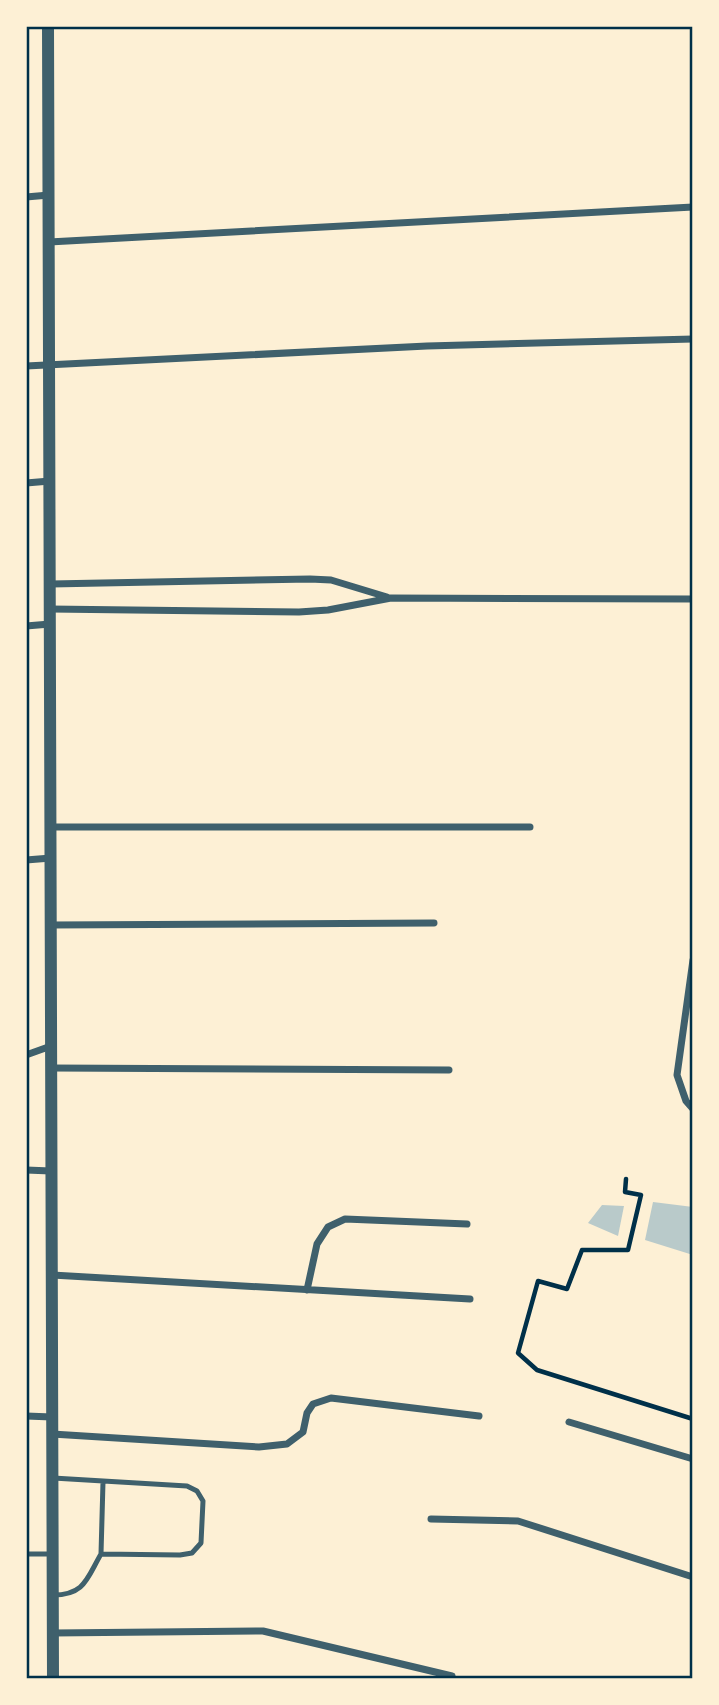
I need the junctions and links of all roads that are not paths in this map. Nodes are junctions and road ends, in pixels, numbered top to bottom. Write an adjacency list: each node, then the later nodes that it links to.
1 (48, 26): 2 (street)
2 (49, 195): 3 (street); 5 (street)
3 (26, 197)
4 (693, 207): 5 (street)
5 (49, 242): 7 (street)
6 (693, 339): 7 (street)
7 (49, 364): 8 (street); 9 (street)
8 (26, 366)
9 (50, 481): 10 (street); 11 (street)
10 (26, 483)
11 (51, 584): 12 (street); 14 (street)
12 (391, 598): 13 (street); 14 (street)
13 (693, 599)
14 (50, 610): 15 (street)
15 (50, 624): 16 (street); 17 (street)
16 (26, 626)
17 (51, 827): 18 (street); 19 (street)
18 (530, 827)
19 (51, 858): 20 (street); 22 (street)
20 (26, 860)
21 (434, 923): 22 (street)
22 (51, 925): 24 (street)
23 (693, 960): 28 (street)
24 (51, 1046): 25 (street); 26 (street)
25 (26, 1055)
26 (51, 1068): 27 (street); 30 (street)
27 (449, 1070)
28 (693, 1109)
29 (26, 1170): 30 (street)
30 (51, 1171): 32 (street)
31 (467, 1224): 33 (street)
32 (52, 1275): 33 (street); 37 (street)
33 (307, 1290): 34 (street)
34 (470, 1299)
35 (26, 1416): 37 (street)
36 (479, 1416): 39 (street)
37 (52, 1418): 39 (street)
38 (569, 1422): 40 (street)
39 (52, 1434): 41 (street)
40 (693, 1459)
41 (52, 1478): 42 (lane); 46 (street)
42 (103, 1482): 45 (lane); 45 (lane)
43 (431, 1519): 47 (street)
44 (26, 1554): 46 (lane)
45 (101, 1554): 48 (lane)
46 (54, 1555): 48 (street)
47 (693, 1577)
48 (53, 1595): 49 (street)
49 (52, 1633): 50 (street); 51 (street)
50 (452, 1676)
51 (53, 1679)

